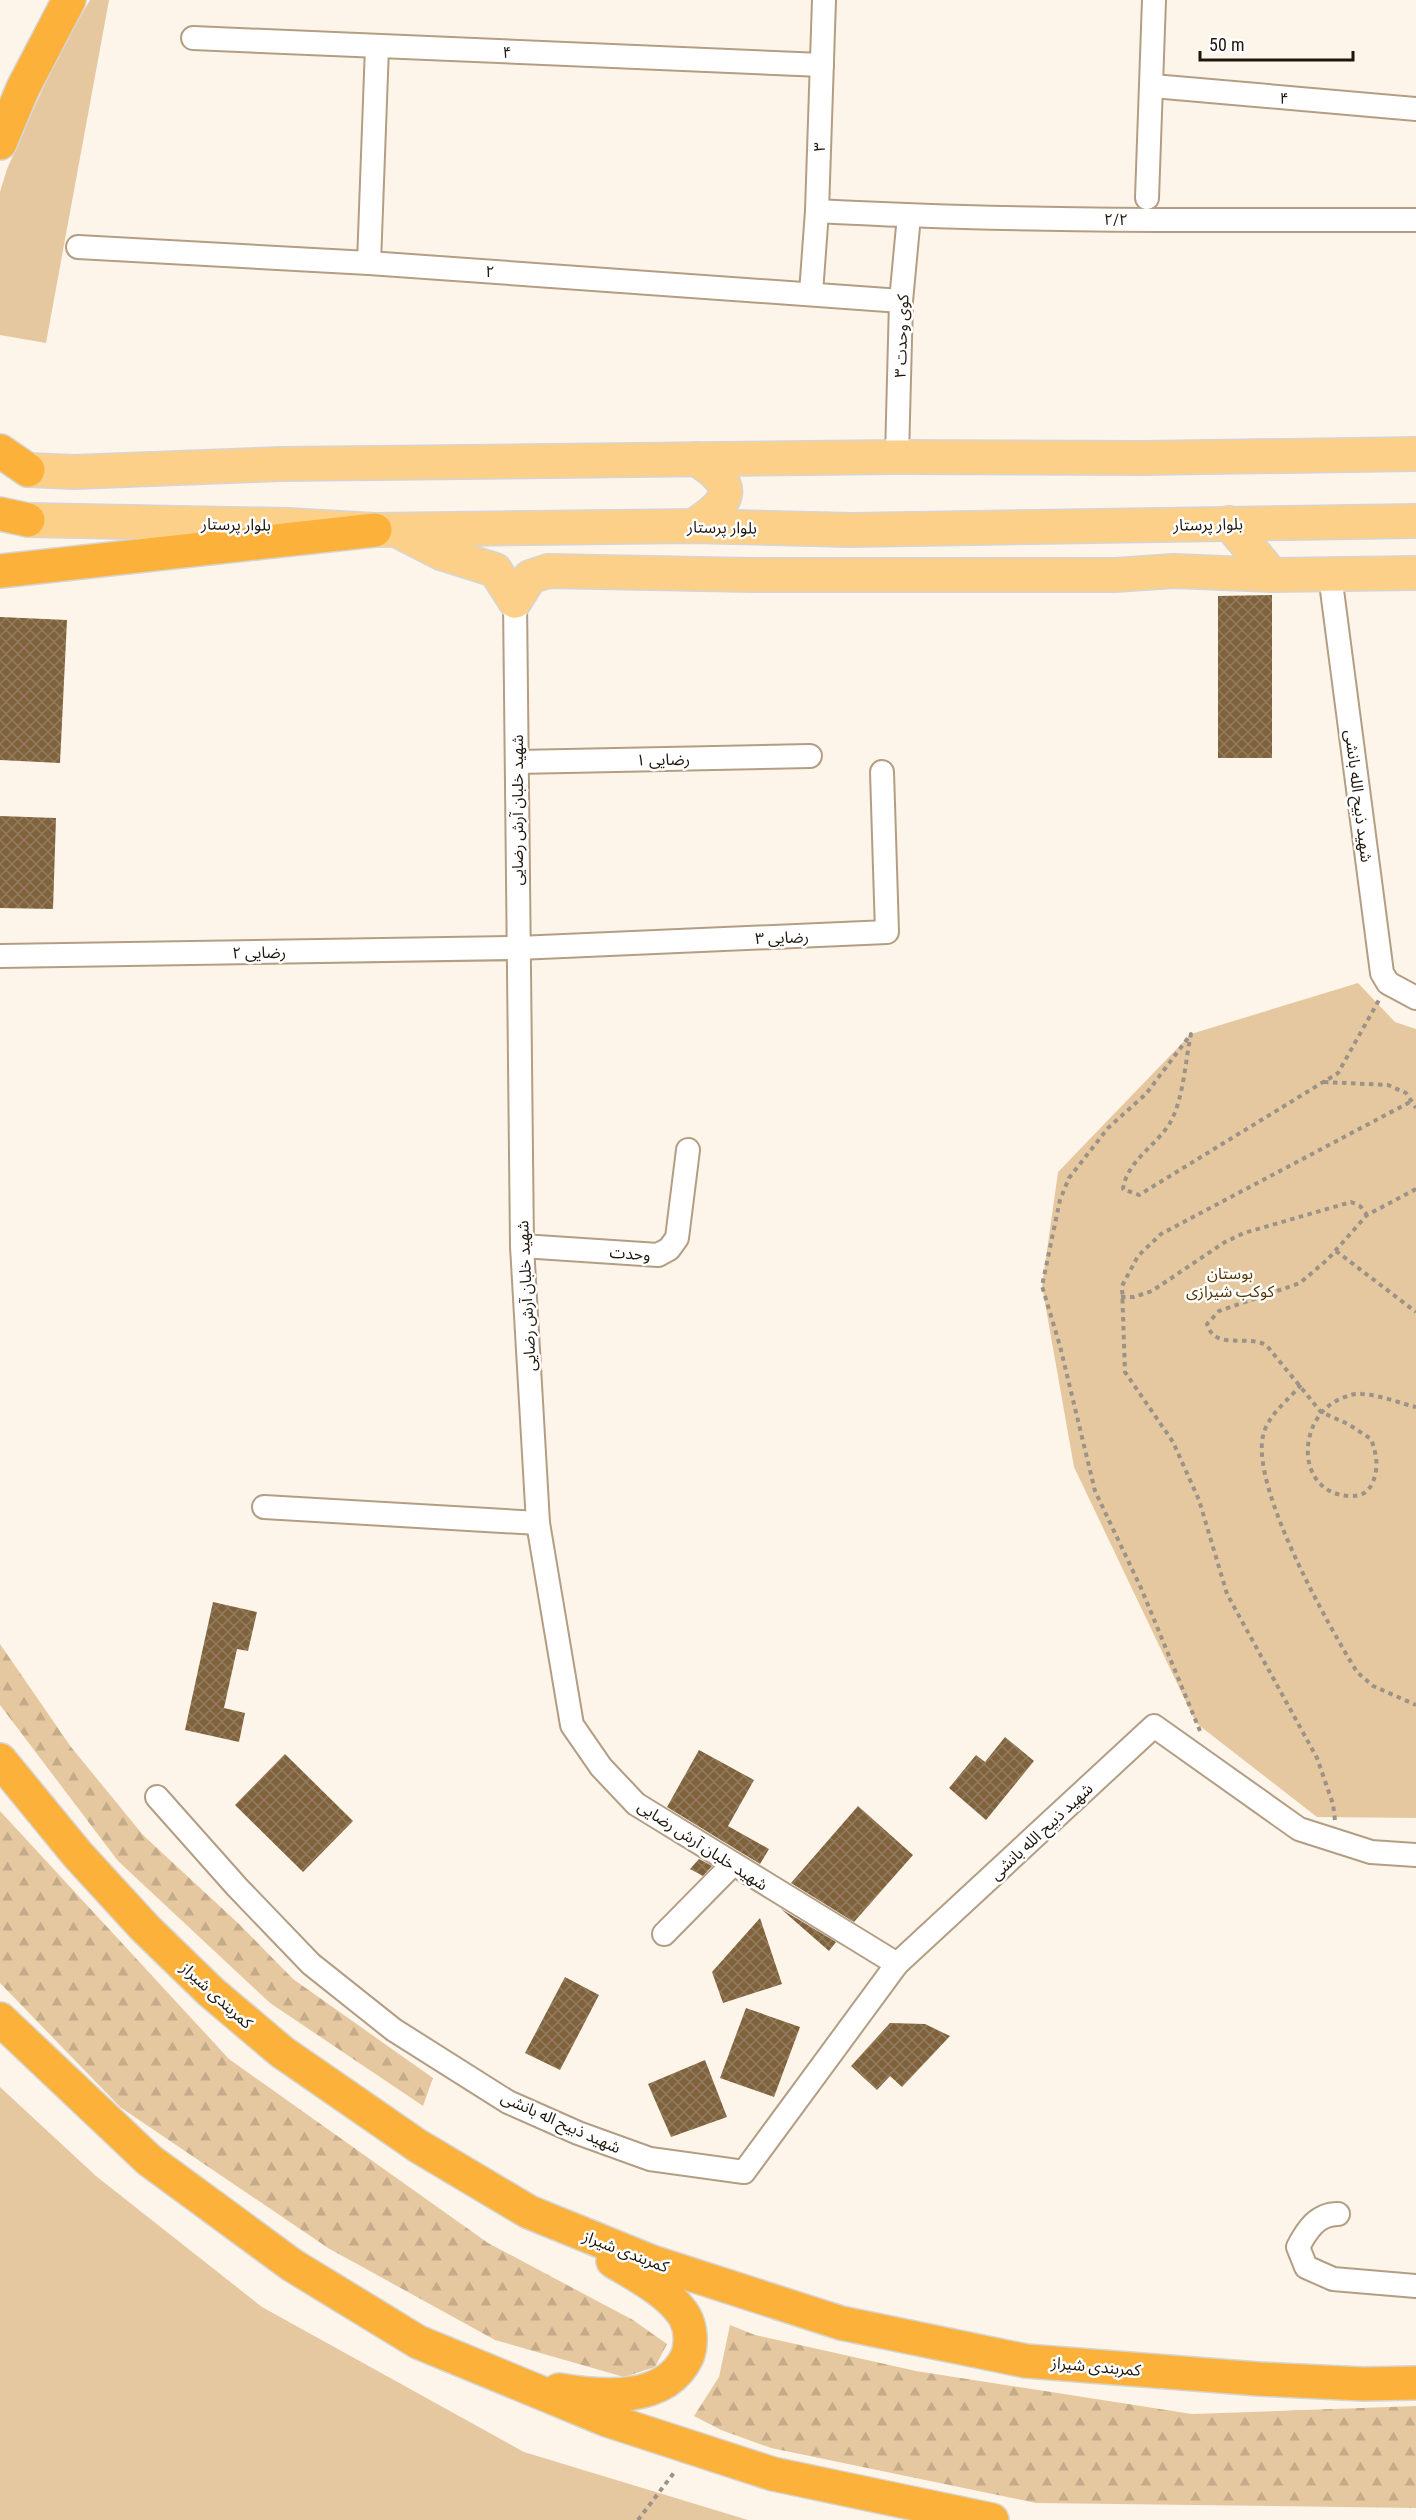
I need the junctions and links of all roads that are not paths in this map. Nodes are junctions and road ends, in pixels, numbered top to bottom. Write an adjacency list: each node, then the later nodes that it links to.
1 (69, 0): 10 (highway)
2 (824, 0): 7 (street, ۳)
3 (1136, 0): 4 (street)
4 (1154, 0): 8 (street)
5 (193, 38): 6 (street, ۴)
6 (377, 47): 7 (street, ۴); 16 (street)
7 (822, 65): 12 (street, ۳)
8 (1152, 86): 9 (street, ۴); 11 (street)
9 (1416, 110)
10 (0, 143)
11 (1147, 198)
12 (817, 211): 13 (street, ۲/۲); 17 (street, ۳)
13 (909, 216): 14 (street, ۲/۲); 18 (street, کوی وحدت ۳)
14 (1416, 220)
15 (78, 247): 16 (street, ۲)
16 (369, 263): 17 (street, ۲)
17 (811, 293): 18 (street, ۲)
18 (902, 301): 21 (street, کوی وحدت ۳)
19 (0, 451): 24 (highway)
20 (1416, 454): 21 (main road)
21 (897, 457): 23 (main road)
22 (696, 459): 23 (main road); 24 (main road); 28 (main road)
23 (764, 459): 29 (main road)
24 (14, 468)
25 (14, 517): 30 (main road, بلوار پرستار)
26 (1416, 521): 27 (main road, بلوار پرستار)
27 (1220, 523): 29 (main road, بلوار پرستار); 32 (main road); 34 (main road)
28 (693, 526): 29 (main road, بلوار پرستار); 30 (main road, بلوار پرستار)
29 (769, 528)
30 (385, 530): 31 (highway); 36 (main road)
31 (0, 571)
32 (1174, 571): 34 (main road); 36 (main road)
33 (1416, 573): 35 (main road)
34 (1272, 575): 35 (main road)
35 (1330, 575): 42 (street, شهید ذبیح الله بانشی)
36 (515, 600): 38 (street, شهید خلبان آرش رضایی)
37 (810, 756): 38 (street, رضایی ۱)
38 (517, 762): 40 (street, شهید خلبان آرش رضایی)
39 (882, 772): 40 (street, رضایی ۳)
40 (518, 948): 41 (street, رضایی ۲); 44 (street, شهید خلبان آرش رضایی)
41 (0, 956)
42 (1416, 998)
43 (688, 1150): 44 (street, وحدت)
44 (522, 1246): 46 (street, شهید خلبان آرش رضایی)
45 (264, 1507): 46 (street)
46 (538, 1523): 50 (street, شهید خلبان آرش رضایی)
47 (0, 1760): 55 (highway, کمربندی شیراز)
48 (157, 1797): 54 (street, شهید ذبیح اله بانشی)
49 (1416, 1855): 52 (street, شهید ذبیح الله بانشی)
50 (732, 1864): 51 (street); 52 (street, شهید خلبان آرش رضایی)
51 (664, 1934)
52 (897, 1964): 54 (street, شهید ذبیح الله بانشی)
53 (0, 2019): 58 (highway)
54 (744, 2172)
55 (529, 2212): 58 (highway); 59 (highway, کمربندی شیراز)
56 (1338, 2214): 57 (street)
57 (1416, 2286)
58 (490, 2374): 60 (highway)
59 (1416, 2383)
60 (992, 2520)

